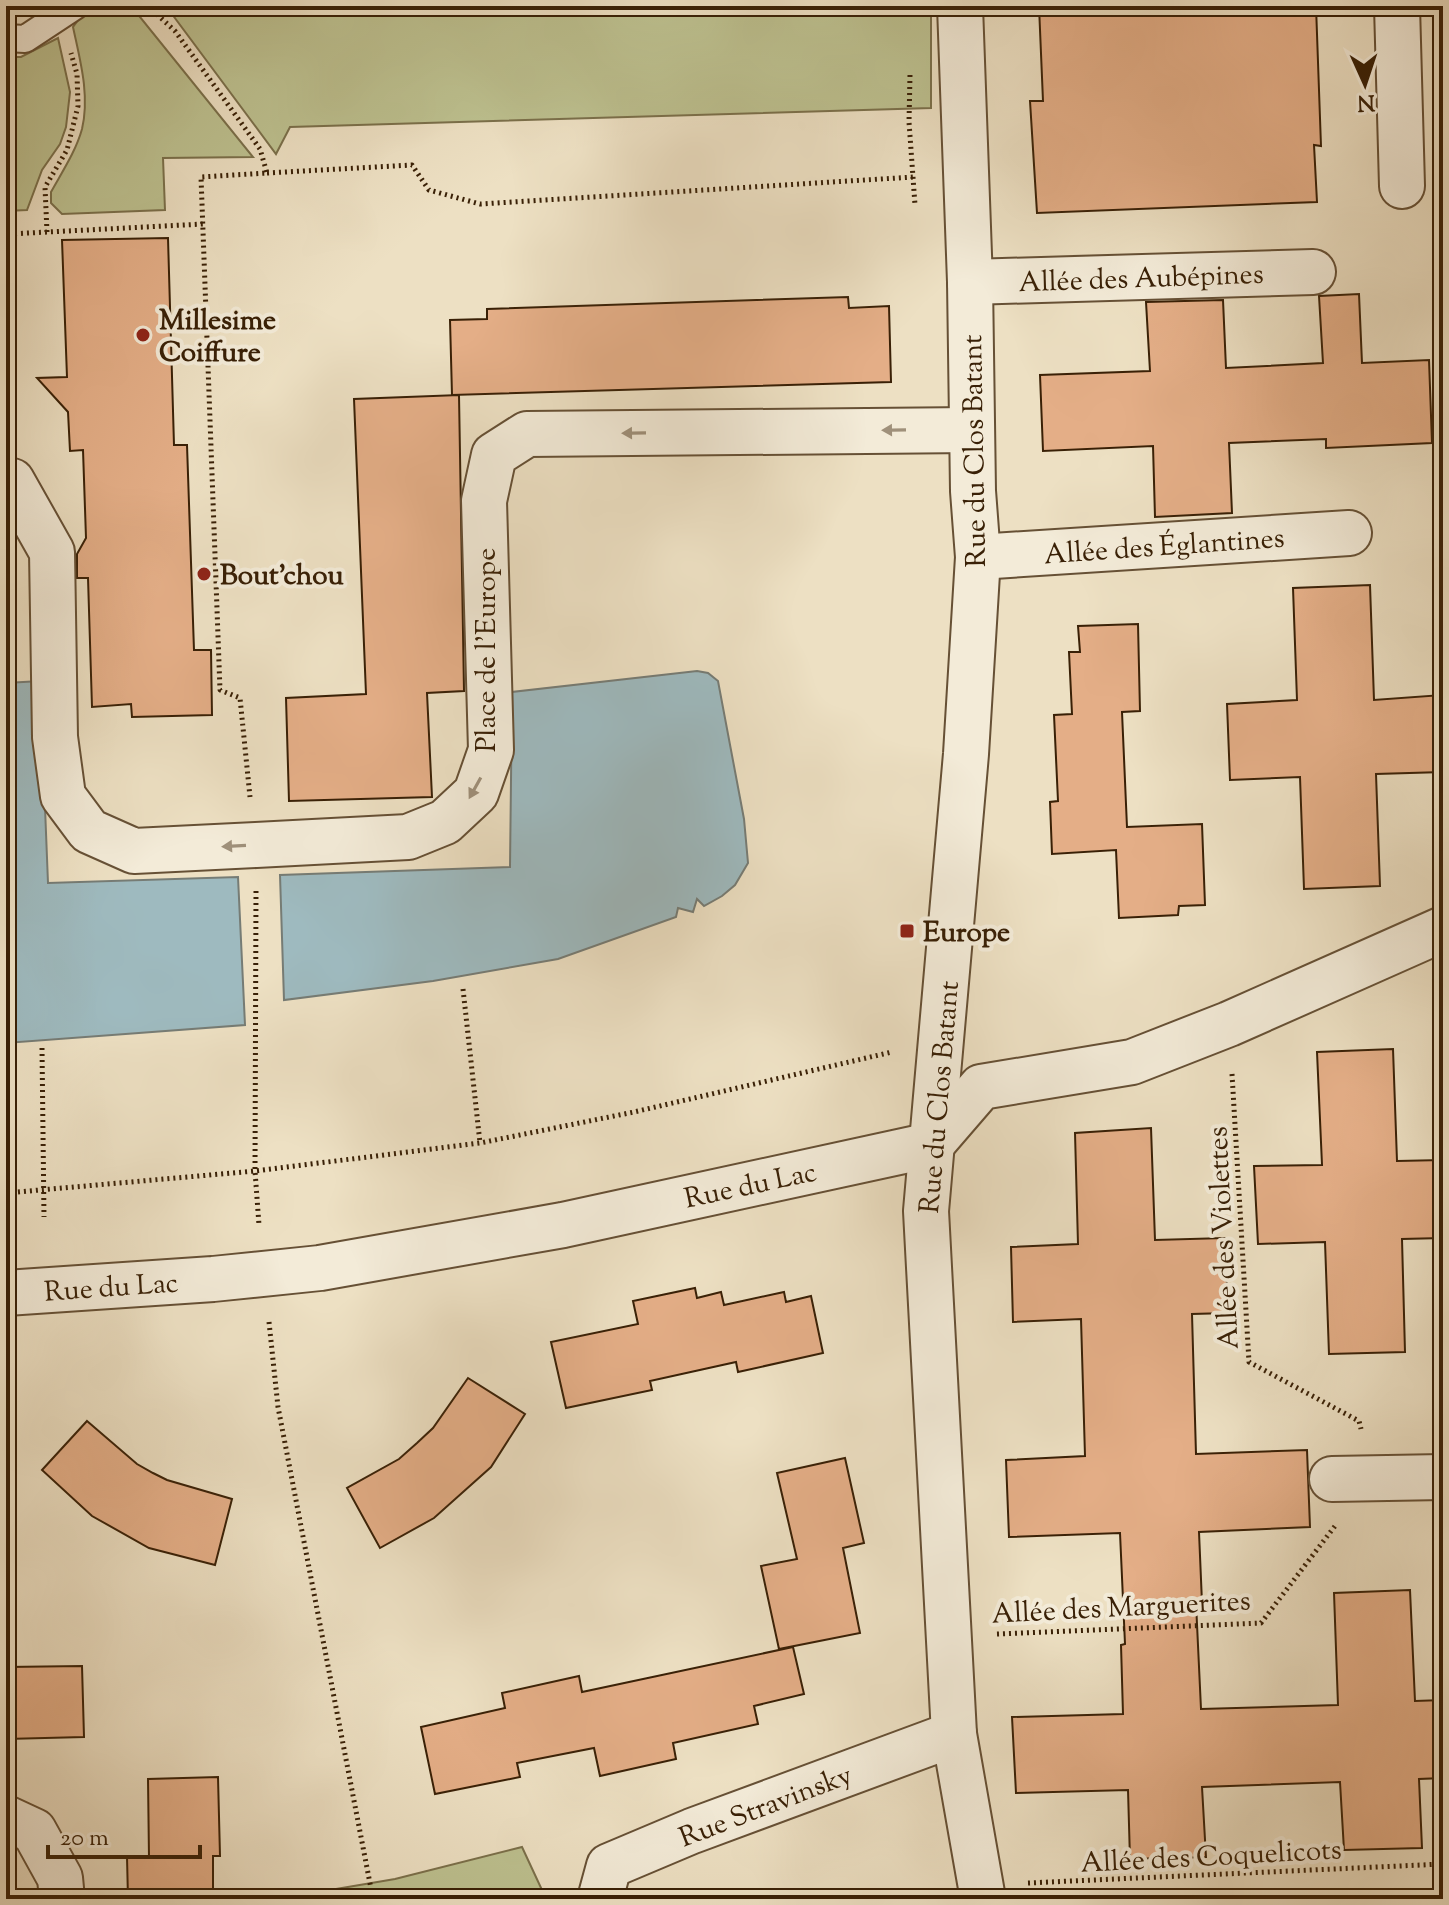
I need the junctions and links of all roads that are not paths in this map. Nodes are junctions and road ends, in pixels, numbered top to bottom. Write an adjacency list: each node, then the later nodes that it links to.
1 (75, 6): 4 (lane)
2 (960, 6): 7 (street, Rue du Clos Batant)
3 (1397, 6): 5 (street)
4 (6, 38)
5 (1402, 186)
6 (1313, 272): 7 (street, Allée des Aubépines)
7 (970, 282): 8 (street, Rue du Clos Batant)
8 (972, 430): 9 (street, Place de l'Europe, one-way to 9); 11 (street, Rue du Clos Batant)
9 (9, 481)
10 (1349, 533): 11 (street, Allée des Églantines)
11 (978, 557): 13 (street, Rue du Clos Batant)
12 (1443, 929): 13 (street)
13 (931, 1145): 14 (street, Rue du Lac); 17 (street, Rue du Clos Batant)
14 (6, 1293)
15 (1443, 1477): 16 (street)
16 (1352, 1479)
17 (954, 1734): 19 (street, Rue du Clos Batant); 21 (street, Rue Stravinsky)
18 (6, 1818): 20 (street)
19 (982, 1892)
20 (62, 1899)
21 (600, 1899)

